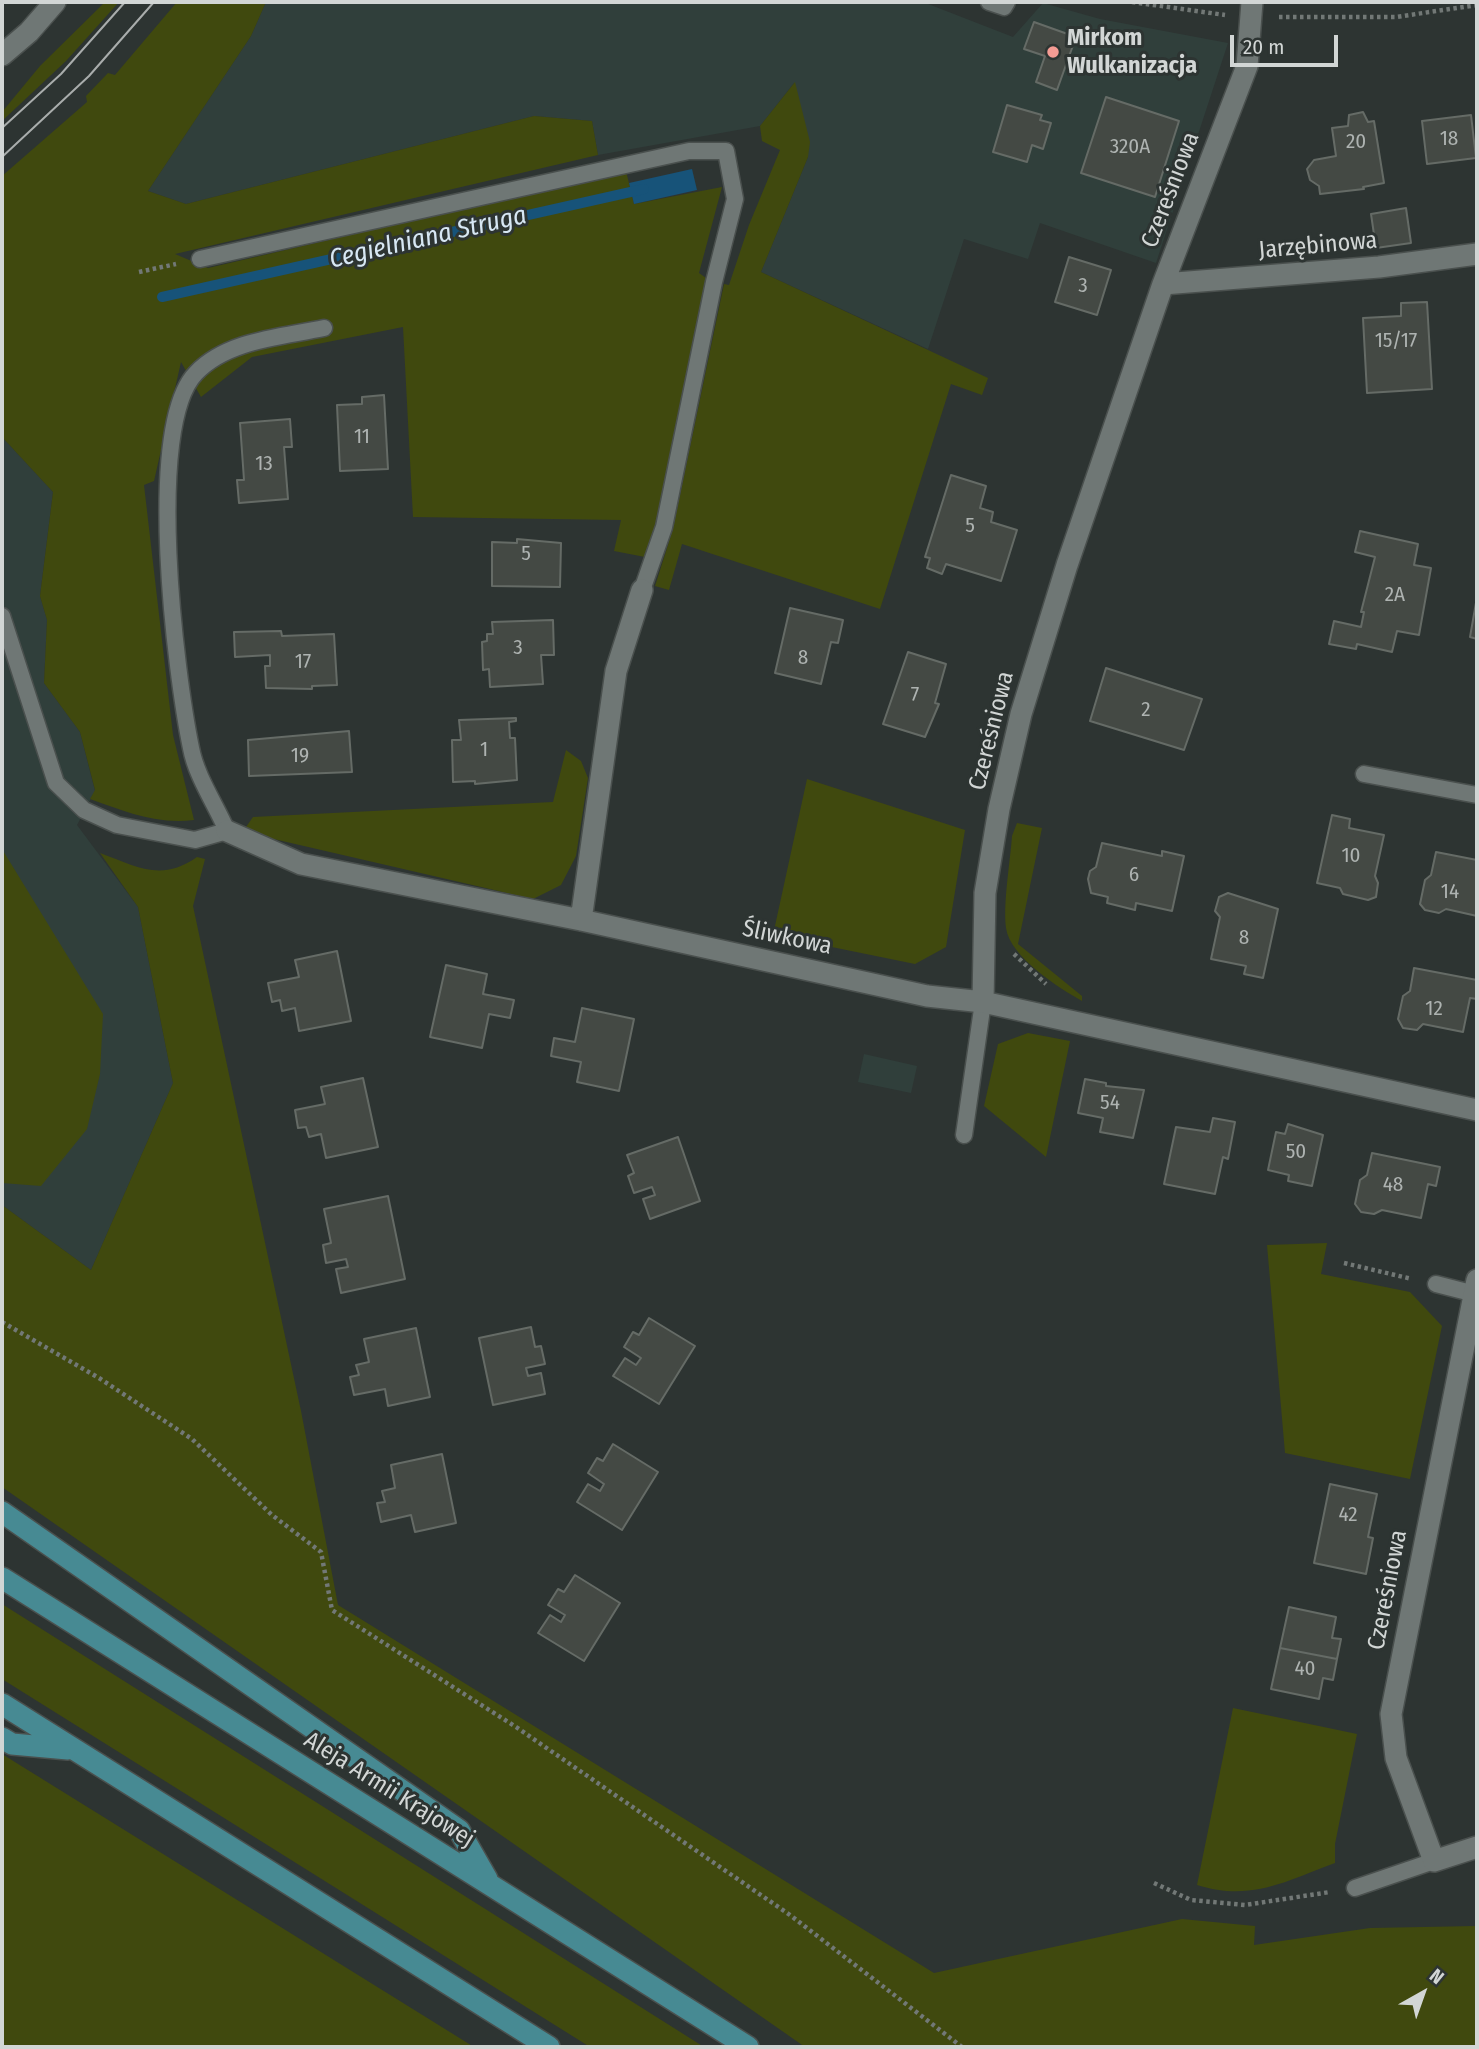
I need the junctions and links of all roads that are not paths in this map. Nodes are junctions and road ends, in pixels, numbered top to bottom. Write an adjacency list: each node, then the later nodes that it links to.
1 (55, 2): 5 (street)
2 (989, 2): 3 (lane)
3 (1007, 2)
4 (1251, 9): 8 (street, Czereśniowa)
5 (2, 55)
6 (1477, 254): 8 (street, Jarzębinowa)
7 (201, 259): 10 (lane)
8 (1163, 284): 16 (street, Czereśniowa)
9 (324, 328): 14 (lane)
10 (642, 590): 15 (street)
11 (2, 616): 14 (lane)
12 (1364, 774): 13 (lane)
13 (1477, 795)
14 (228, 831): 15 (street, Śliwkowa)
15 (581, 920): 16 (street, Śliwkowa)
16 (984, 1002): 17 (street); 18 (lane)
17 (1477, 1111)
18 (964, 1135)
19 (1436, 1284): 20 (lane)
20 (1476, 1287): 27 (street, Czereśniowa)
21 (2, 1512): 28 (main road)
22 (2, 1578): 28 (main road, Aleja Armii Krajowej)
23 (2, 1704): 25 (main road)
24 (2, 1738): 25 (main road)
25 (74, 1750): 30 (main road)
26 (1477, 1847): 27 (street)
27 (1434, 1861): 29 (lane)
28 (490, 1884): 31 (main road, Aleja Armii Krajowej)
29 (1355, 1888)
30 (550, 2047)
31 (748, 2047)

